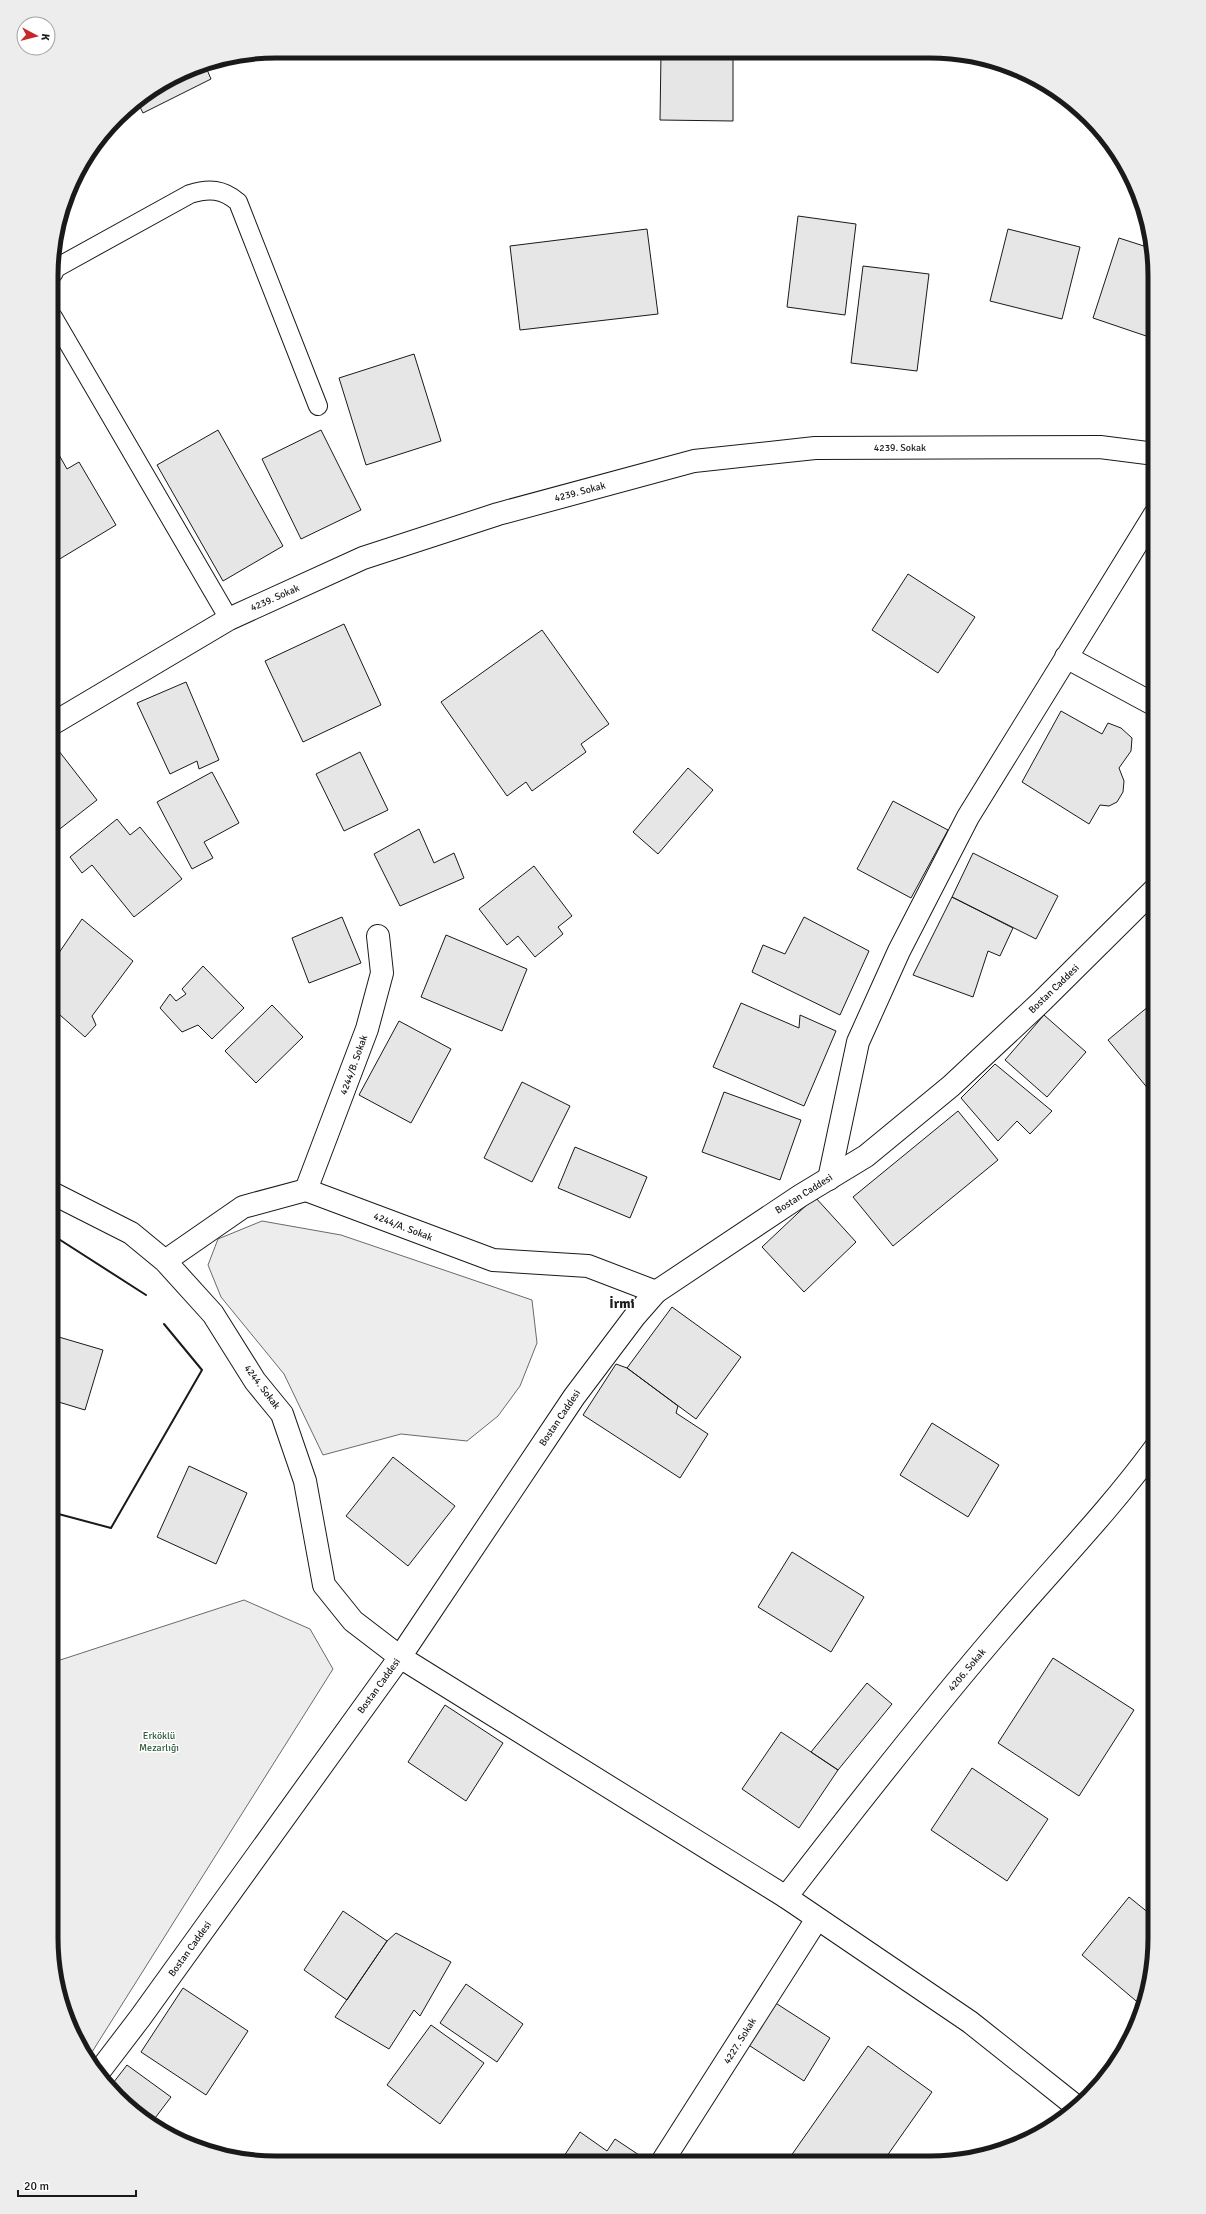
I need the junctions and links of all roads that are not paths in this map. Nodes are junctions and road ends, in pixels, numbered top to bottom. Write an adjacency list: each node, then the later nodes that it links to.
1 (58, 267): 3 (lane)
2 (58, 326): 6 (lane)
3 (318, 406)
4 (1148, 453): 6 (street, 4239. Sokak)
5 (1148, 525): 7 (street)
6 (229, 618): 9 (street, 4239. Sokak)
7 (1066, 657): 8 (street); 12 (street)
8 (1148, 701)
9 (58, 720)
10 (1148, 896): 12 (street, Bostan Caddesi)
11 (378, 936): 13 (street, 4244/B. Sokak)
12 (829, 1179): 16 (street, Bostan Caddesi)
13 (306, 1190): 15 (street); 16 (street, 4244/A. Sokak)
14 (58, 1196): 15 (street, 4244. Sokak)
15 (165, 1261): 18 (street, 4244. Sokak)
16 (656, 1292): 18 (street, Bostan Caddesi)
17 (1148, 1457): 19 (street, 4206. Sokak)
18 (400, 1657): 19 (street, 4244. Sokak); 21 (street, Bostan Caddesi)
19 (786, 1897): 20 (street, 4244. Sokak)
20 (817, 1918): 22 (street, 4244. Sokak); 23 (street, 4227. Sokak)
21 (101, 2069)
22 (1072, 2103)
23 (666, 2156)

